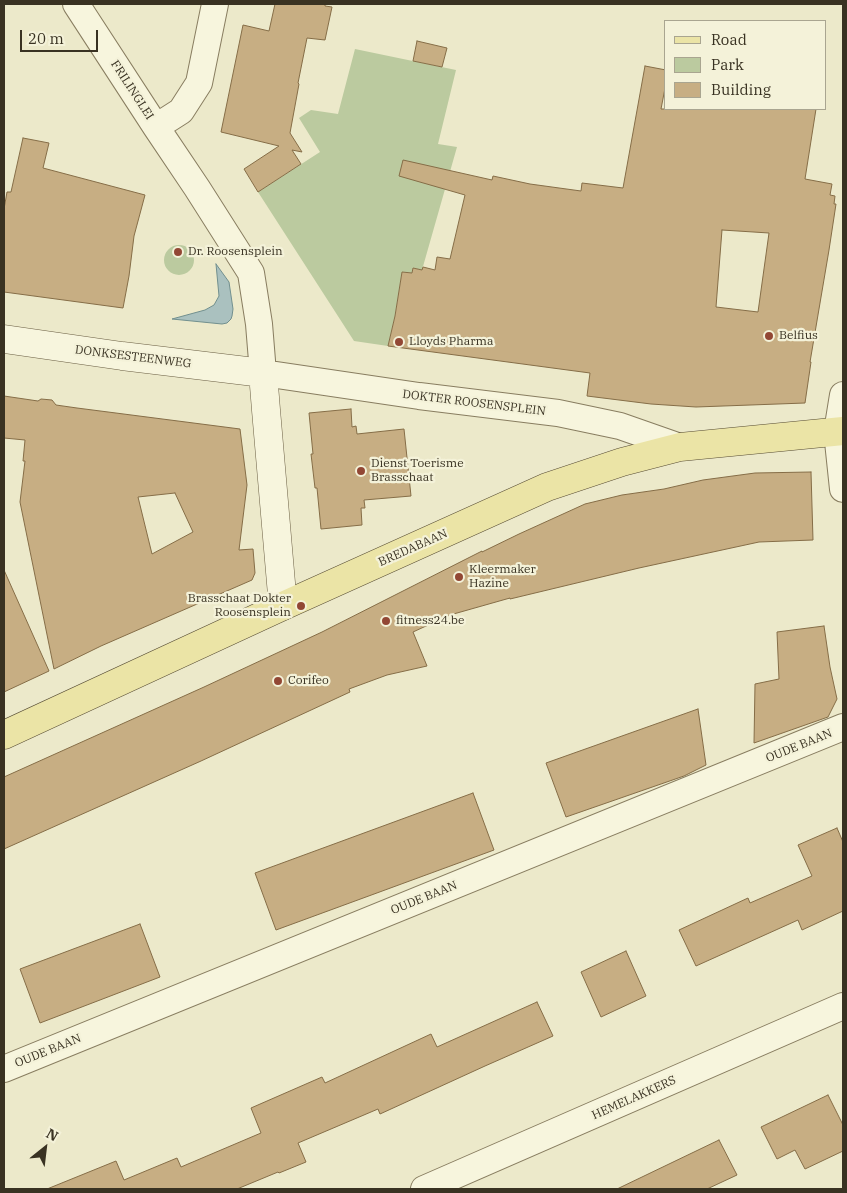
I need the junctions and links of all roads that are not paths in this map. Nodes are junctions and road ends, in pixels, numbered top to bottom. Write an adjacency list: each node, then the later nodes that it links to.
1 (76, 4): 3 (street, FRILINGLEI)
2 (215, 4): 3 (street)
3 (156, 127): 5 (street)
4 (4, 339): 5 (street, DONKSESTEENWEG)
5 (263, 373): 8 (street, DOKTER ROOSENSPLEIN); 10 (street)
6 (843, 394): 7 (street)
7 (840, 431): 8 (main road, BREDABAAN); 9 (street)
8 (680, 447): 10 (main road, BREDABAAN)
9 (843, 489)
10 (283, 606): 12 (main road, BREDABAAN)
11 (843, 728): 14 (street, OUDE BAAN)
12 (4, 735)
13 (843, 1006): 15 (street, HEMELAKKERS)
14 (4, 1069)
15 (424, 1189)

